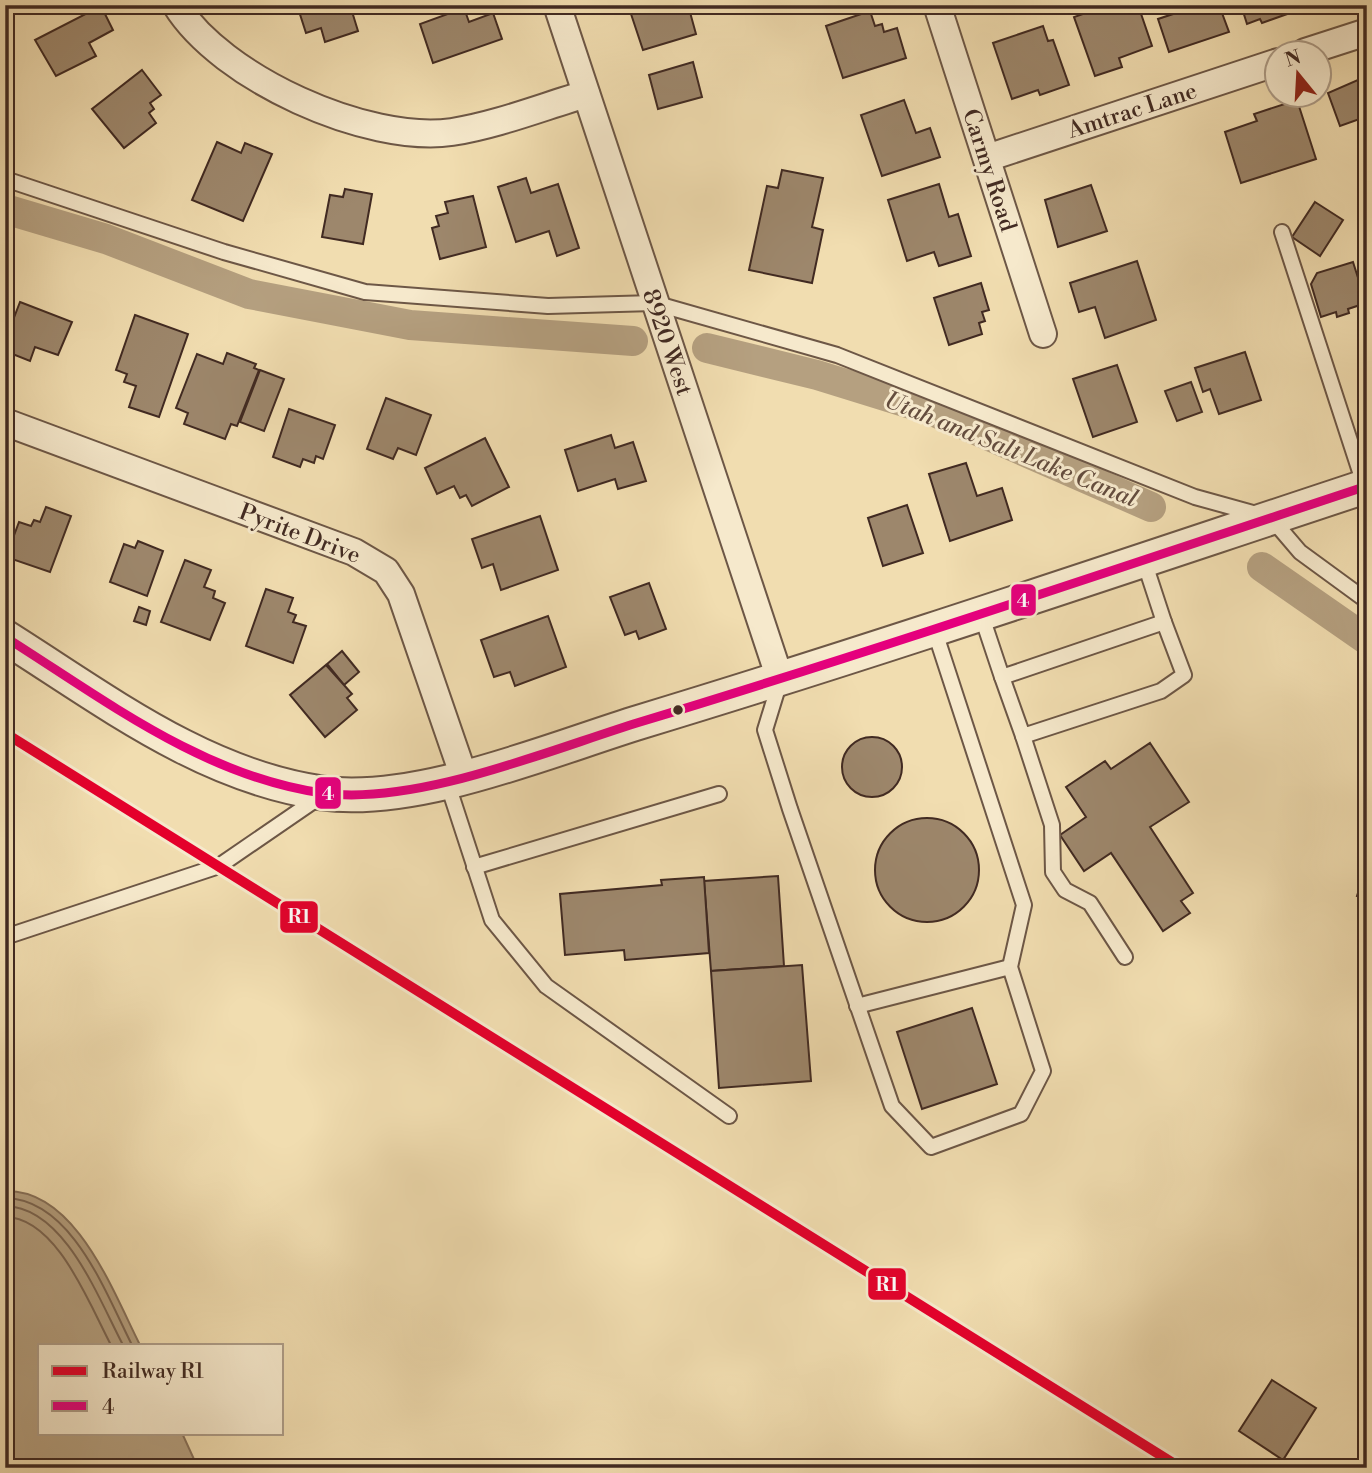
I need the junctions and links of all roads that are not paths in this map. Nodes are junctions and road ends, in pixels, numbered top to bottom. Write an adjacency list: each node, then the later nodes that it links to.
1 (176, 5): 7 (street)
2 (557, 5): 7 (street, 8920 West)
3 (937, 5): 8 (street, Carmy Road)
4 (1367, 32): 5 (street)
5 (1334, 43)
6 (1264, 67): 8 (street, Amtrac Lane)
7 (586, 94): 11 (street, 8920 West)
8 (986, 158): 12 (street, Carmy Road)
9 (5, 179): 11 (lane)
10 (1282, 232): 14 (lane)
11 (654, 303): 15 (lane); 23 (street, 8920 West)
12 (1043, 334)
13 (5, 422): 25 (street, Pyrite Drive)
14 (1366, 488): 15 (street)
15 (1267, 519): 16 (street); 17 (lane)
16 (1143, 560): 18 (street); 19 (lane)
17 (1367, 601)
18 (981, 614): 20 (street); 22 (lane)
19 (1164, 622): 22 (lane); 24 (lane)
20 (934, 629): 23 (street); 31 (lane)
21 (5, 637): 26 (street)
22 (1002, 677): 24 (lane)
23 (780, 679): 25 (street); 32 (lane)
24 (1023, 736): 30 (lane)
25 (455, 779): 26 (street); 28 (lane)
26 (326, 793): 29 (lane)
27 (719, 794): 28 (lane)
28 (474, 867): 33 (lane)
29 (5, 937)
30 (1125, 957)
31 (1010, 967): 32 (lane); 32 (lane)
32 (857, 1006)
33 (729, 1116)

